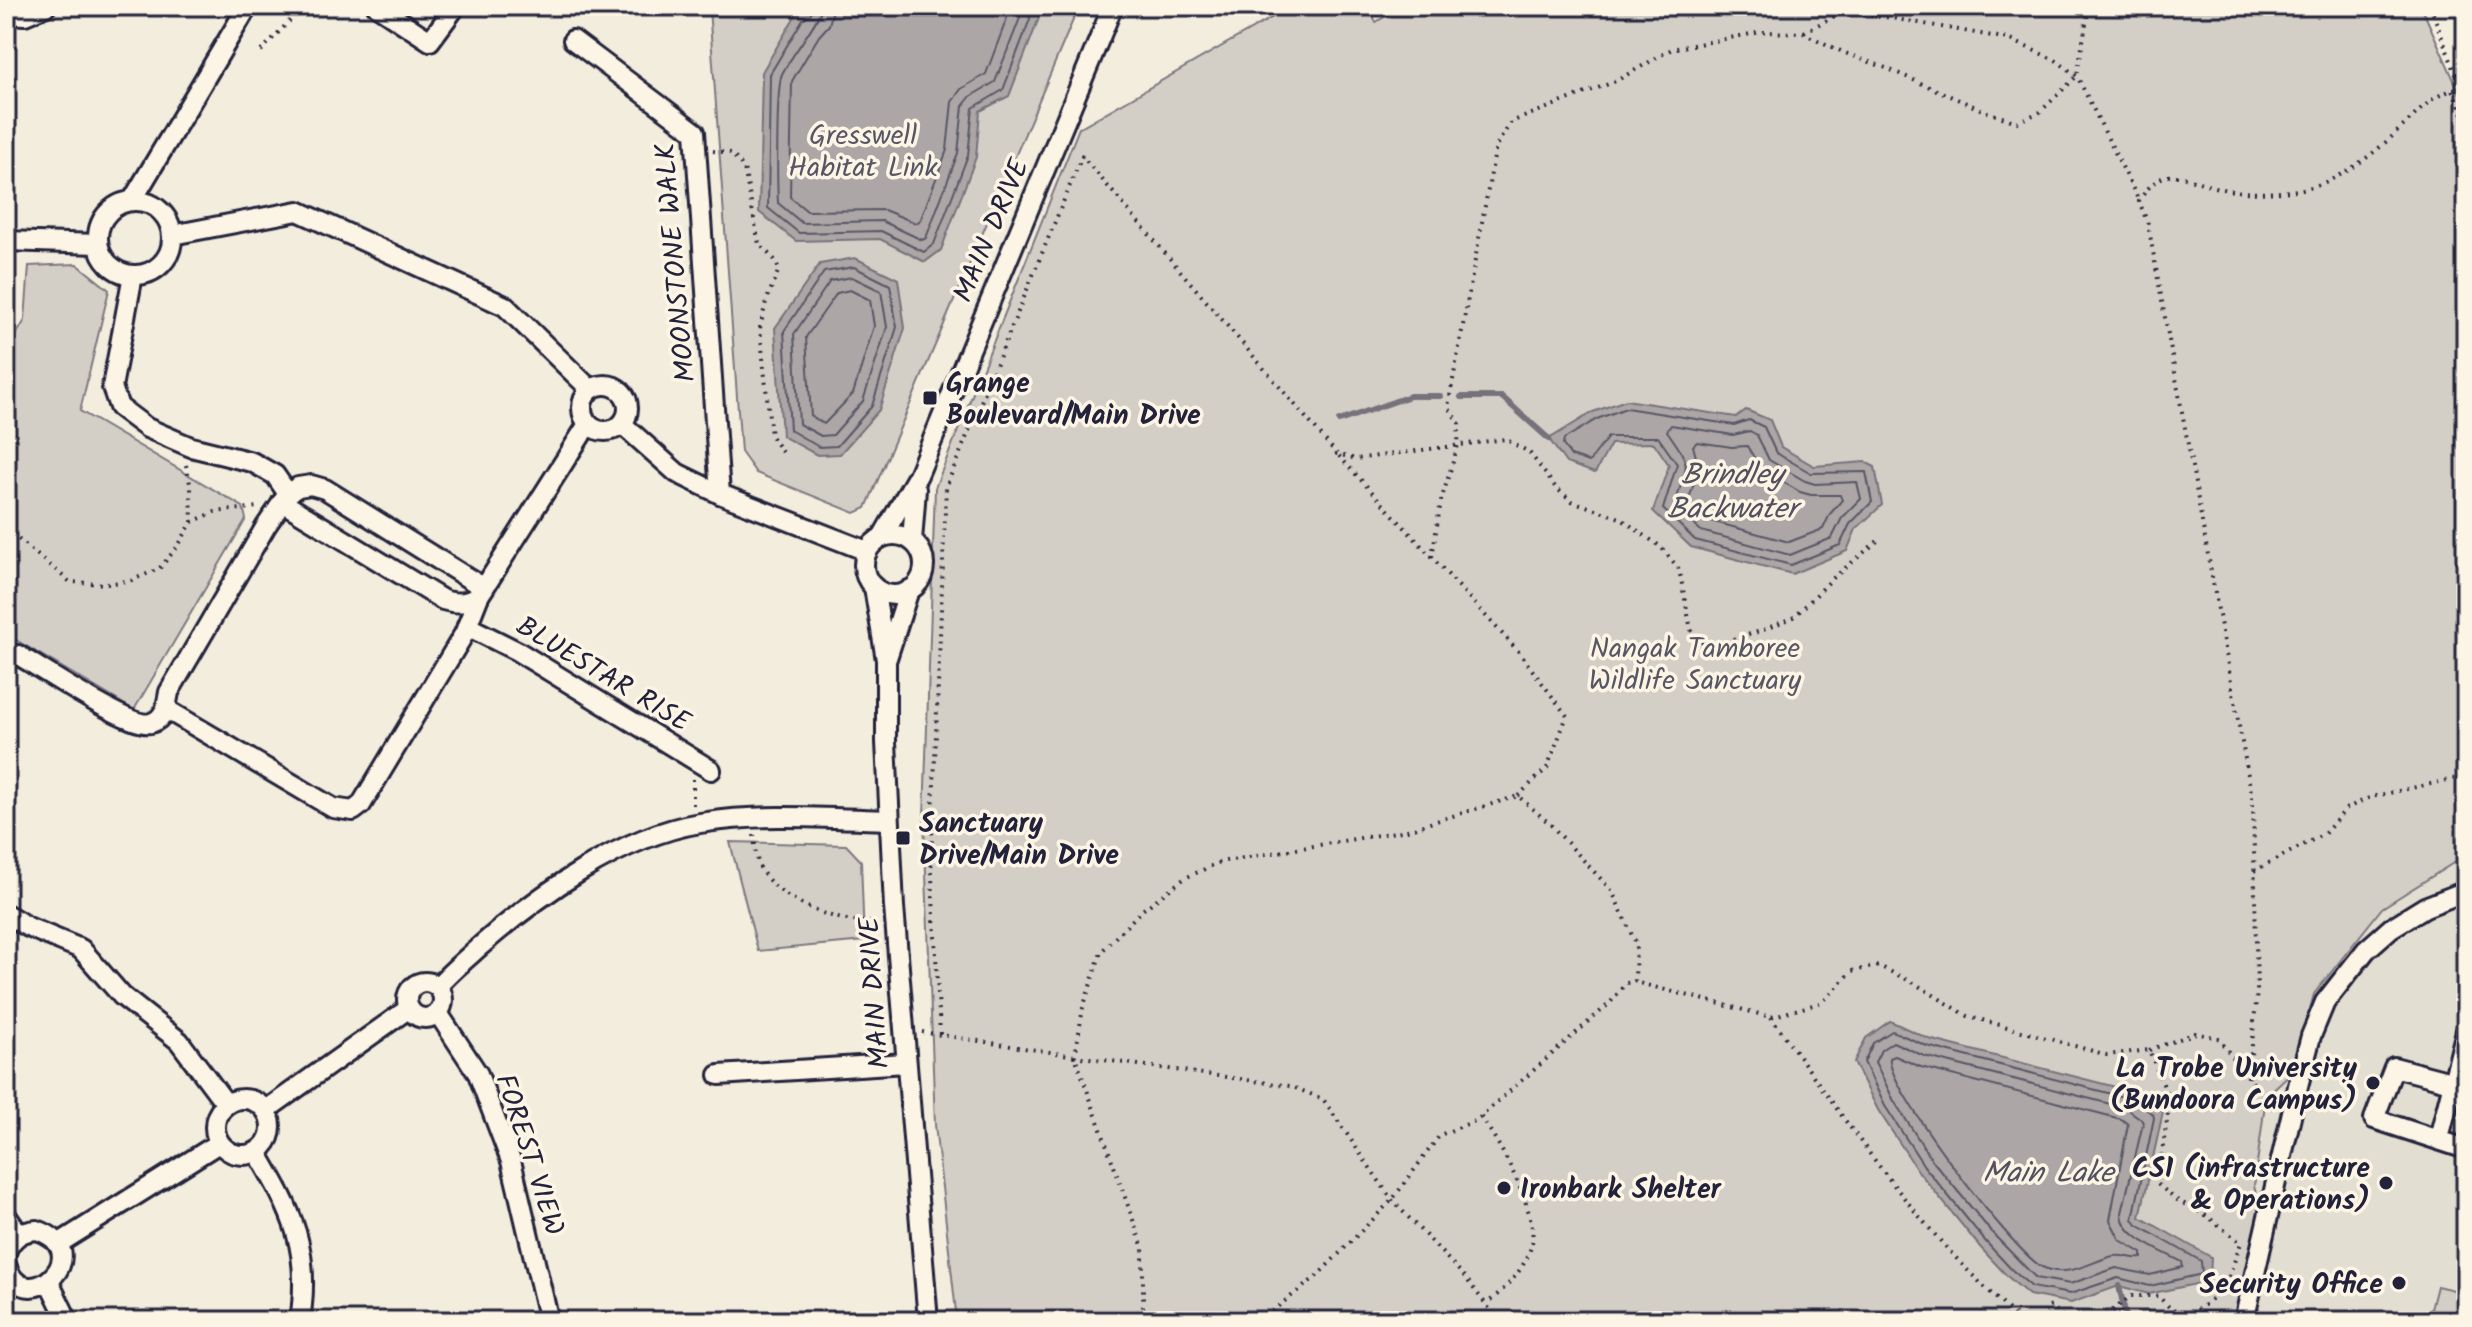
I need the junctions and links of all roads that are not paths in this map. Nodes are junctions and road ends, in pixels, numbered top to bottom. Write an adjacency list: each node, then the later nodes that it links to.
1 (46, 6): 6 (street)
2 (248, 6): 8 (street)
3 (377, 6): 4 (street)
4 (456, 6)
5 (1113, 6): 16 (street, MAIN DRIVE)
6 (6, 14)
7 (573, 40): 17 (street, MOONSTONE WALK)
8 (132, 201): 9 (street); 11 (street)
9 (172, 235): 12 (street); 13 (street)
10 (6, 241): 11 (street)
11 (98, 244): 12 (street)
12 (133, 275): 18 (street)
13 (590, 389): 14 (street); 15 (street)
14 (588, 424): 15 (street); 24 (street)
15 (622, 424): 17 (street)
16 (918, 475): 19 (street, MAIN DRIVE); 20 (street, MAIN DRIVE)
17 (720, 494): 21 (street)
18 (281, 504): 24 (street); 24 (street); 28 (street)
19 (882, 537): 20 (street); 21 (street)
20 (912, 541): 23 (street)
21 (867, 551): 22 (street)
22 (874, 587): 23 (street); 27 (street, MAIN DRIVE)
23 (909, 590): 27 (street, MAIN DRIVE)
24 (481, 592): 25 (street)
25 (467, 626): 28 (street); 29 (street, BLUESTAR RISE)
26 (6, 654): 28 (street)
27 (886, 660): 30 (street, MAIN DRIVE)
28 (166, 709)
29 (705, 767)
30 (889, 820): 33 (street); 37 (street, MAIN DRIVE)
31 (2466, 891): 56 (street)
32 (6, 914): 40 (street)
33 (438, 986): 34 (street); 35 (street)
34 (408, 1009): 35 (street); 41 (street)
35 (438, 1013): 54 (street, FOREST VIEW)
36 (2466, 1031): 39 (street)
37 (906, 1063): 38 (street); 55 (street, MAIN DRIVE)
38 (719, 1075)
39 (2451, 1082): 42 (street); 42 (street)
40 (226, 1104): 41 (street); 43 (street)
41 (266, 1110): 45 (street)
42 (2439, 1138): 44 (street)
43 (219, 1143): 45 (street); 48 (street)
44 (2466, 1149)
45 (257, 1152): 53 (street)
46 (6, 1215): 47 (street)
47 (19, 1234): 48 (street); 49 (street)
48 (58, 1244): 51 (street)
49 (6, 1252)
50 (7, 1270): 51 (street)
51 (49, 1282): 52 (street)
52 (68, 1321)
53 (300, 1321)
54 (549, 1321)
55 (928, 1321)
56 (2244, 1321)

